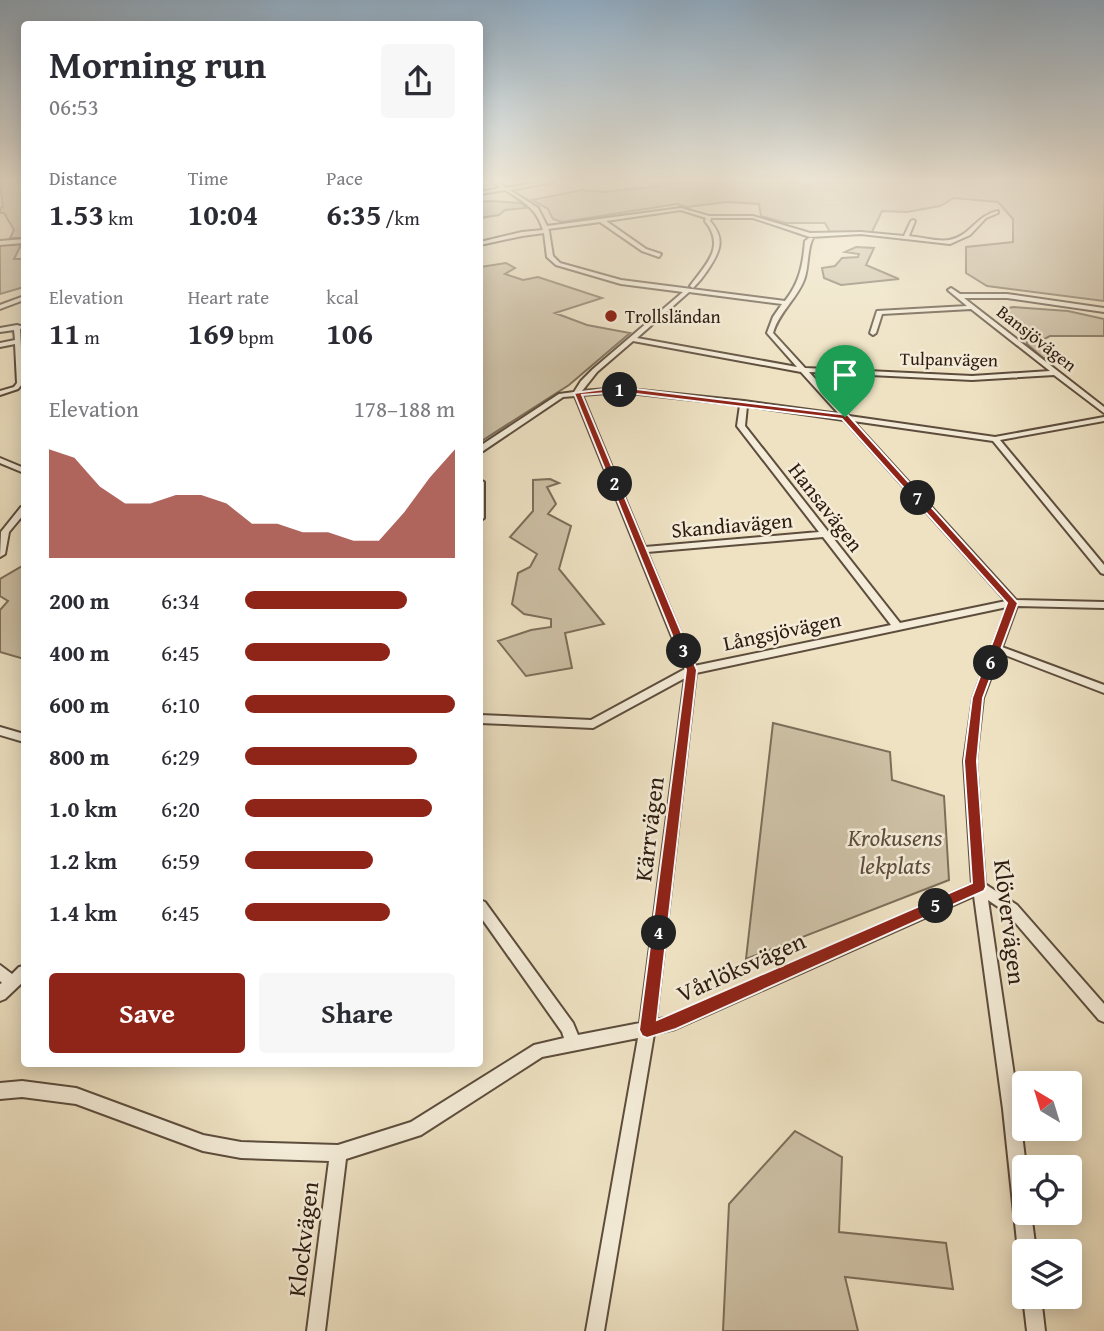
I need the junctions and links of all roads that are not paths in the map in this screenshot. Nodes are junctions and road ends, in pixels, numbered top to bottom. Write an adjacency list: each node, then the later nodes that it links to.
1 (548, 244): 6 (street)
2 (636, 244): 5 (street)
3 (718, 244): 6 (street)
4 (808, 244): 10 (street)
5 (659, 255)
6 (691, 288): 10 (street); 17 (street)
7 (951, 290): 8 (street, Bansjövägen)
8 (959, 296): 12 (street, Bansjövägen); 13 (street)
9 (21, 299): 11 (street)
10 (787, 303): 21 (street)
11 (0, 307)
12 (973, 307): 16 (street); 22 (street, Bansjövägen)
13 (1104, 310)
14 (21, 327): 15 (street); 18 (street)
15 (2, 329)
16 (873, 333)
17 (634, 339): 21 (street, Tulpanvägen); 25 (street)
18 (19, 341): 19 (street); 20 (street)
19 (0, 345)
20 (21, 348)
21 (802, 370): 22 (street, Tulpanvägen); 28 (street)
22 (1056, 373): 27 (street, Bansjövägen)
23 (21, 378): 24 (street)
24 (0, 393)
25 (577, 393): 26 (street); 31 (street); 36 (street, Kärrvägen)
26 (744, 403): 28 (street); 35 (street, Hansavägen)
27 (1104, 411)
28 (845, 417): 30 (street); 39 (street)
29 (1104, 419): 30 (street)
30 (995, 439): 38 (street)
31 (483, 447)
32 (0, 460): 33 (street)
33 (21, 470)
34 (21, 513): 37 (street)
35 (825, 534): 36 (street, Skandiavägen); 41 (street, Hansavägen)
36 (642, 550): 43 (street, Kärrvägen)
37 (0, 554)
38 (1104, 571)
39 (1013, 603): 40 (street, Långsjövägen); 41 (street, Långsjövägen); 42 (street, Klövervägen)
40 (1104, 605)
41 (898, 627): 43 (street, Långsjövägen)
42 (996, 648): 44 (street); 48 (street, Klövervägen)
43 (691, 670): 45 (street, Långsjövägen); 55 (street, Kärrvägen)
44 (1104, 689)
45 (483, 719)
46 (0, 731): 47 (street)
47 (21, 737)
48 (979, 887): 54 (street); 55 (street, Vårlöksvägen); 59 (street, Klövervägen)
49 (483, 910): 56 (street)
50 (0, 972): 52 (street)
51 (21, 975): 52 (street)
52 (12, 983): 53 (street)
53 (0, 994)
54 (1102, 1011)
55 (647, 1030): 56 (street, Vårlöksvägen); 62 (street, Kärrvägen)
56 (573, 1041): 58 (street, Vårlöksvägen)
57 (0, 1091): 58 (street, Vårlöksvägen)
58 (338, 1153): 61 (street, Klockvägen)
59 (1026, 1239)
60 (1033, 1309): 63 (street)
61 (316, 1331)
62 (595, 1331)
63 (1036, 1331)

